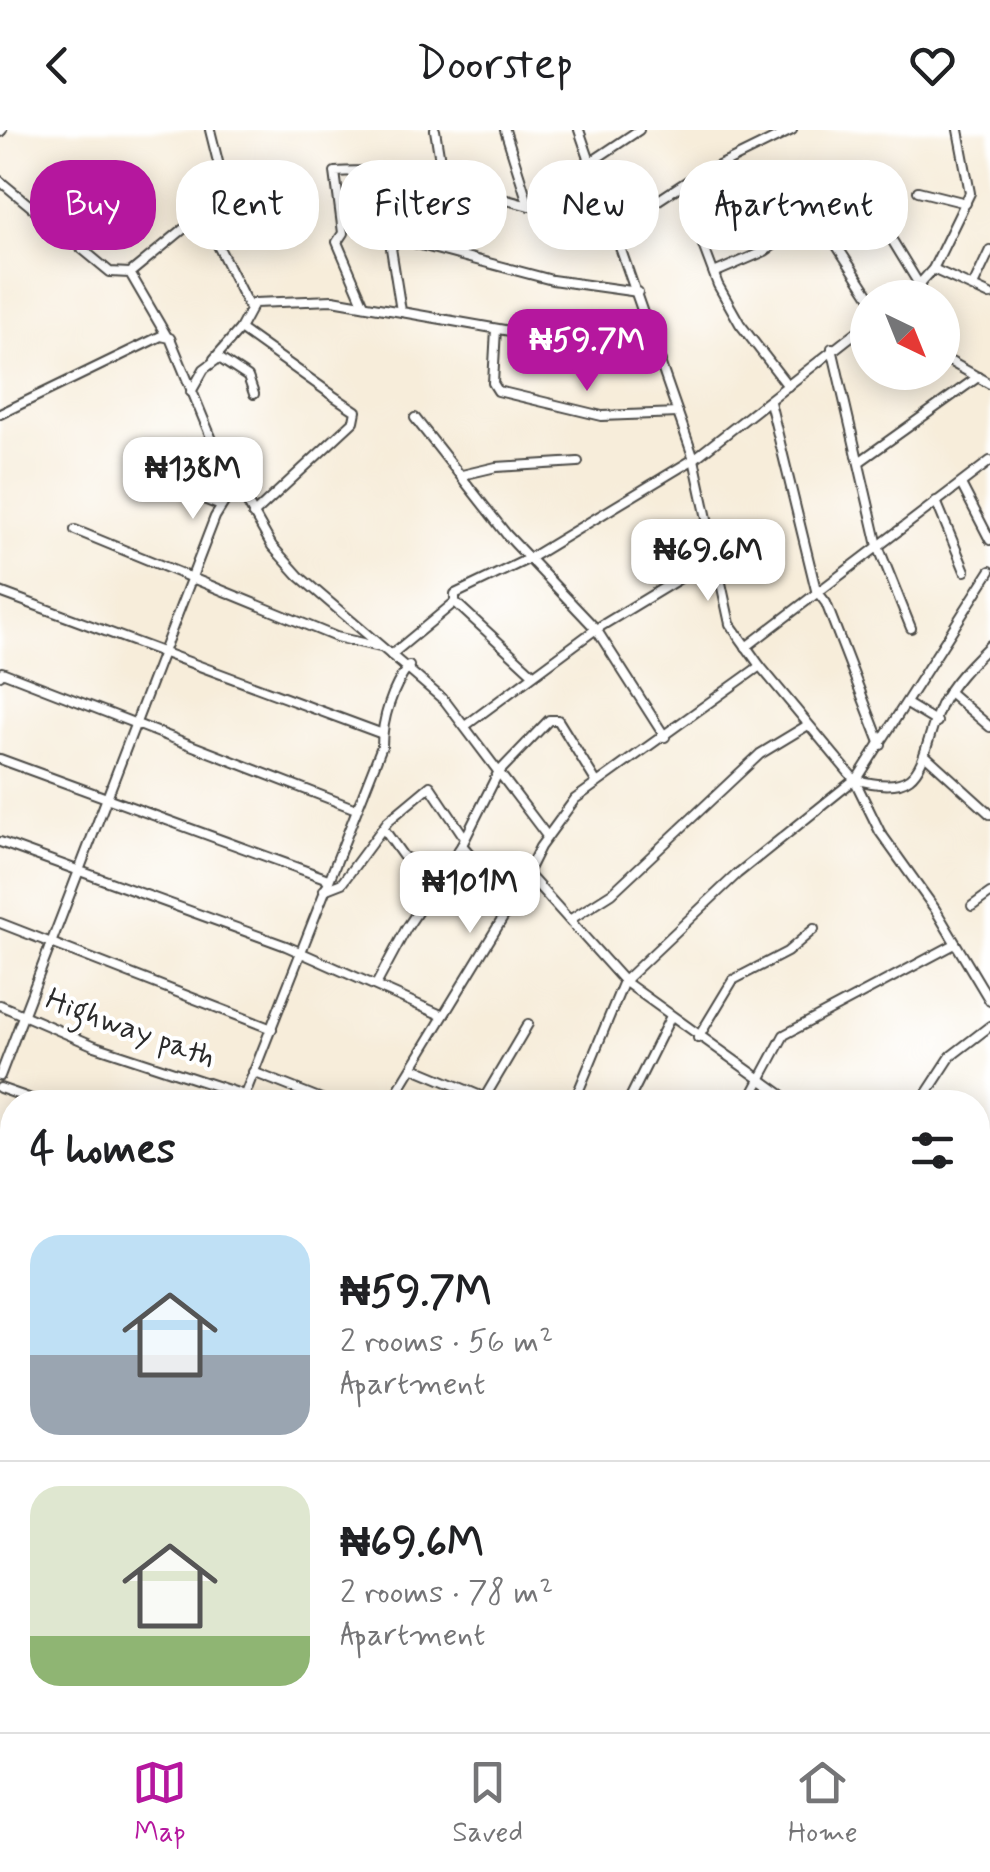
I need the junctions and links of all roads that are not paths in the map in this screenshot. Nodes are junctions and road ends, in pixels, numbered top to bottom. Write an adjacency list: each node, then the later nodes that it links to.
1 (210, 130): 8 (street)
2 (435, 130): 9 (street)
3 (504, 130): 15 (street)
4 (579, 130): 10 (street)
5 (640, 130): 11 (street)
6 (792, 130): 16 (street)
7 (958, 130): 18 (street)
8 (218, 160)
9 (440, 160)
10 (589, 160)
11 (593, 160)
12 (339, 172): 17 (street)
13 (0, 181): 29 (street)
14 (918, 191): 18 (street)
15 (527, 200)
16 (659, 200)
17 (339, 202)
18 (966, 203): 28 (street)
19 (176, 235): 29 (street)
20 (220, 250): 38 (street)
21 (340, 250): 37 (street)
22 (624, 250): 35 (street)
23 (704, 250): 30 (street)
24 (766, 250): 30 (street)
25 (838, 250): 31 (street)
26 (898, 250): 32 (street)
27 (990, 250): 34 (street)
28 (933, 269): 33 (street); 34 (street)
29 (130, 272): 42 (street)
30 (714, 273): 49 (street)
31 (859, 280)
32 (916, 280)
33 (925, 280)
34 (973, 286): 36 (street)
35 (638, 292): 39 (street); 46 (street)
36 (990, 295)
37 (364, 306): 38 (street); 39 (street)
38 (249, 307): 40 (street)
39 (401, 312): 41 (street)
40 (240, 329): 45 (street); 67 (street)
41 (496, 329): 46 (street); 55 (street)
42 (166, 336): 51 (street); 54 (street)
43 (850, 336): 44 (street)
44 (832, 348): 49 (street); 60 (street)
45 (214, 359): 51 (street); 52 (street)
46 (661, 360): 55 (street)
47 (960, 366): 48 (street)
48 (978, 377): 50 (street); 60 (street)
49 (790, 381): 53 (street)
50 (990, 384)
51 (190, 392): 64 (street)
52 (254, 394)
53 (770, 402): 57 (street); 76 (street)
54 (0, 414)
55 (678, 414): 57 (street)
56 (415, 418): 62 (street)
57 (694, 459): 71 (street); 72 (street)
58 (990, 461): 63 (street)
59 (578, 462): 62 (street)
60 (859, 462): 70 (street)
61 (146, 476): 66 (street)
62 (466, 477): 72 (street)
63 (961, 484): 65 (street); 69 (street)
64 (235, 485): 66 (street); 67 (street)
65 (936, 501): 70 (street); 74 (street)
66 (221, 506): 75 (street)
67 (253, 515): 81 (street)
68 (76, 530): 75 (street)
69 (990, 540)
70 (878, 546): 76 (street); 79 (street)
71 (715, 557): 80 (street); 82 (street)
72 (530, 558): 78 (street); 80 (street)
73 (990, 571): 91 (street)
74 (965, 572)
75 (191, 581): 81 (street); 84 (street)
76 (816, 590): 82 (street); 99 (street)
77 (0, 592): 84 (street)
78 (455, 602): 85 (street); 89 (street)
79 (911, 628)
80 (596, 629): 89 (street); 98 (street)
81 (380, 646): 85 (street)
82 (746, 647): 87 (street)
83 (989, 648): 90 (street)
84 (164, 653): 93 (street); 97 (street)
85 (391, 655): 86 (street)
86 (409, 666): 95 (street); 97 (street)
87 (760, 666): 94 (street); 98 (street)
88 (1, 673): 93 (street)
89 (532, 673): 95 (street)
90 (949, 692): 92 (street); 96 (street)
91 (907, 704): 92 (street); 99 (street)
92 (937, 722): 100 (street)
93 (136, 725): 105 (street); 106 (street)
94 (808, 725): 103 (street); 120 (street)
95 (465, 726): 102 (street)
96 (990, 727)
97 (380, 732): 106 (street)
98 (665, 738): 104 (street)
99 (880, 745): 103 (street)
100 (926, 756): 103 (street); 107 (street)
101 (0, 760): 105 (street)
102 (498, 773): 104 (street); 109 (street); 111 (street)
103 (854, 779): 124 (street); 126 (street)
104 (596, 782): 109 (street)
105 (106, 797): 112 (street); 115 (street)
106 (356, 809): 115 (street)
107 (990, 814)
108 (383, 828): 111 (street); 114 (street); 116 (street)
109 (547, 836): 113 (street)
110 (0, 842): 112 (street)
111 (464, 842): 114 (street); 118 (street)
112 (81, 872): 123 (street); 125 (street)
113 (527, 873): 118 (street); 120 (street)
114 (435, 876): 127 (street)
115 (328, 879): 116 (street)
116 (324, 890): 125 (street)
117 (990, 893): 119 (street)
118 (512, 903): 131 (street)
119 (972, 906)
120 (571, 920): 126 (street)
121 (0, 923): 123 (street, Highway path)
122 (814, 928): 136 (street)
123 (54, 942): 130 (street); 135 (street, Highway path)
124 (955, 944): 128 (street); 140 (street)
125 (300, 954): 127 (street); 135 (street)
126 (624, 981): 132 (street); 147 (street)
127 (376, 985): 131 (street)
128 (990, 1001)
129 (0, 1005): 130 (street, Highway path)
130 (24, 1014): 139 (street); 141 (street, Highway path)
131 (441, 1015): 137 (street)
132 (670, 1018): 136 (street); 148 (street)
133 (528, 1024): 146 (street)
134 (990, 1026): 151 (street)
135 (272, 1028): 138 (street)
136 (698, 1038): 140 (street)
137 (416, 1069): 144 (street); 145 (street)
138 (254, 1072): 142 (street); 143 (street)
139 (0, 1076)
140 (762, 1080): 149 (street); 150 (street)
141 (218, 1090)
142 (247, 1090)
143 (300, 1090)
144 (400, 1090)
145 (462, 1090)
146 (490, 1090)
147 (579, 1090)
148 (634, 1090)
149 (756, 1090)
150 (776, 1090)
151 (929, 1090)

